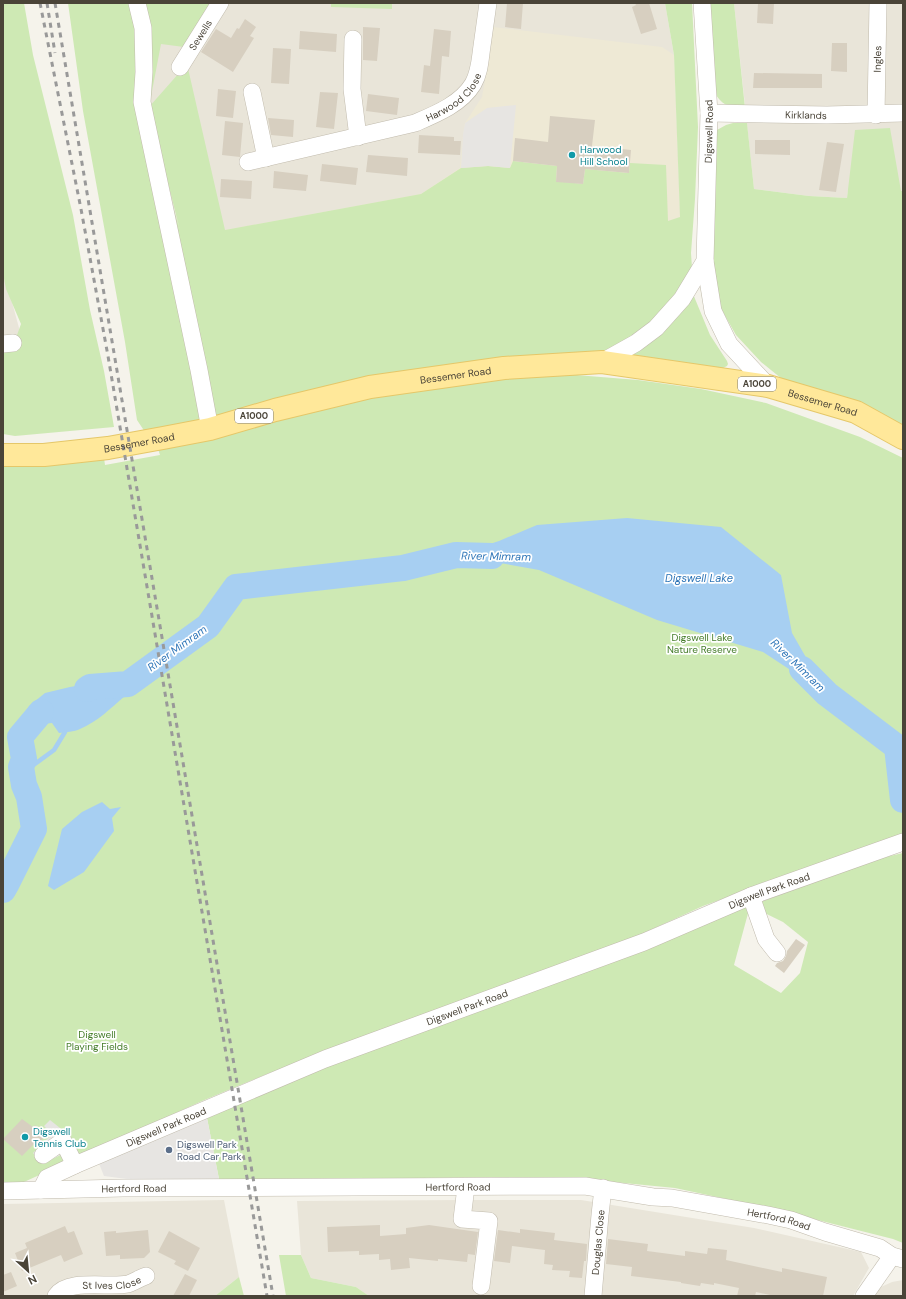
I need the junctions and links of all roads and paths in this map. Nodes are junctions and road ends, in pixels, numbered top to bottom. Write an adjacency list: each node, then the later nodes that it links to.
1 (137, 3): 18 (street)
2 (220, 3): 7 (street, Sewells)
3 (488, 3): 12 (street, Harwood Close)
4 (702, 3): 9 (street, Digswell Road)
5 (878, 3): 11 (street, Ingles)
6 (353, 39): 12 (street)
7 (180, 67)
8 (252, 92): 13 (street)
9 (709, 113): 11 (street, Kirklands); 15 (street, Digswell Road)
10 (903, 114): 11 (street, Kirklands)
11 (876, 115)
12 (358, 137): 13 (street, Harwood Close)
13 (266, 158): 14 (street, Harwood Close)
14 (248, 162)
15 (705, 261): 16 (street, Digswell Road); 17 (street, Digswell Road)
16 (602, 362): 17 (main road, Bessemer Road / A1000); 18 (main road, Bessemer Road / A1000)
17 (768, 386): 19 (main road, Bessemer Road / A1000)
18 (210, 430): 20 (main road, Bessemer Road / A1000)
19 (903, 438)
20 (3, 455)
21 (903, 842): 22 (street, Digswell Park Road)
22 (751, 896): 23 (street); 25 (street, Digswell Park Road)
23 (777, 953)
24 (43, 1156): 25 (street)
25 (75, 1165): 28 (street, Digswell Park Road)
26 (466, 1187): 27 (street, Hertford Road); 28 (street, Hertford Road); 32 (street)
27 (603, 1188): 30 (street, Hertford Road); 34 (street, Douglas Close)
28 (41, 1190): 29 (street, Hertford Road)
29 (3, 1191)
30 (898, 1258): 35 (street)
31 (146, 1276): 33 (street, St Ives Close)
32 (481, 1286)
33 (56, 1296)
34 (593, 1296)
35 (864, 1296)

